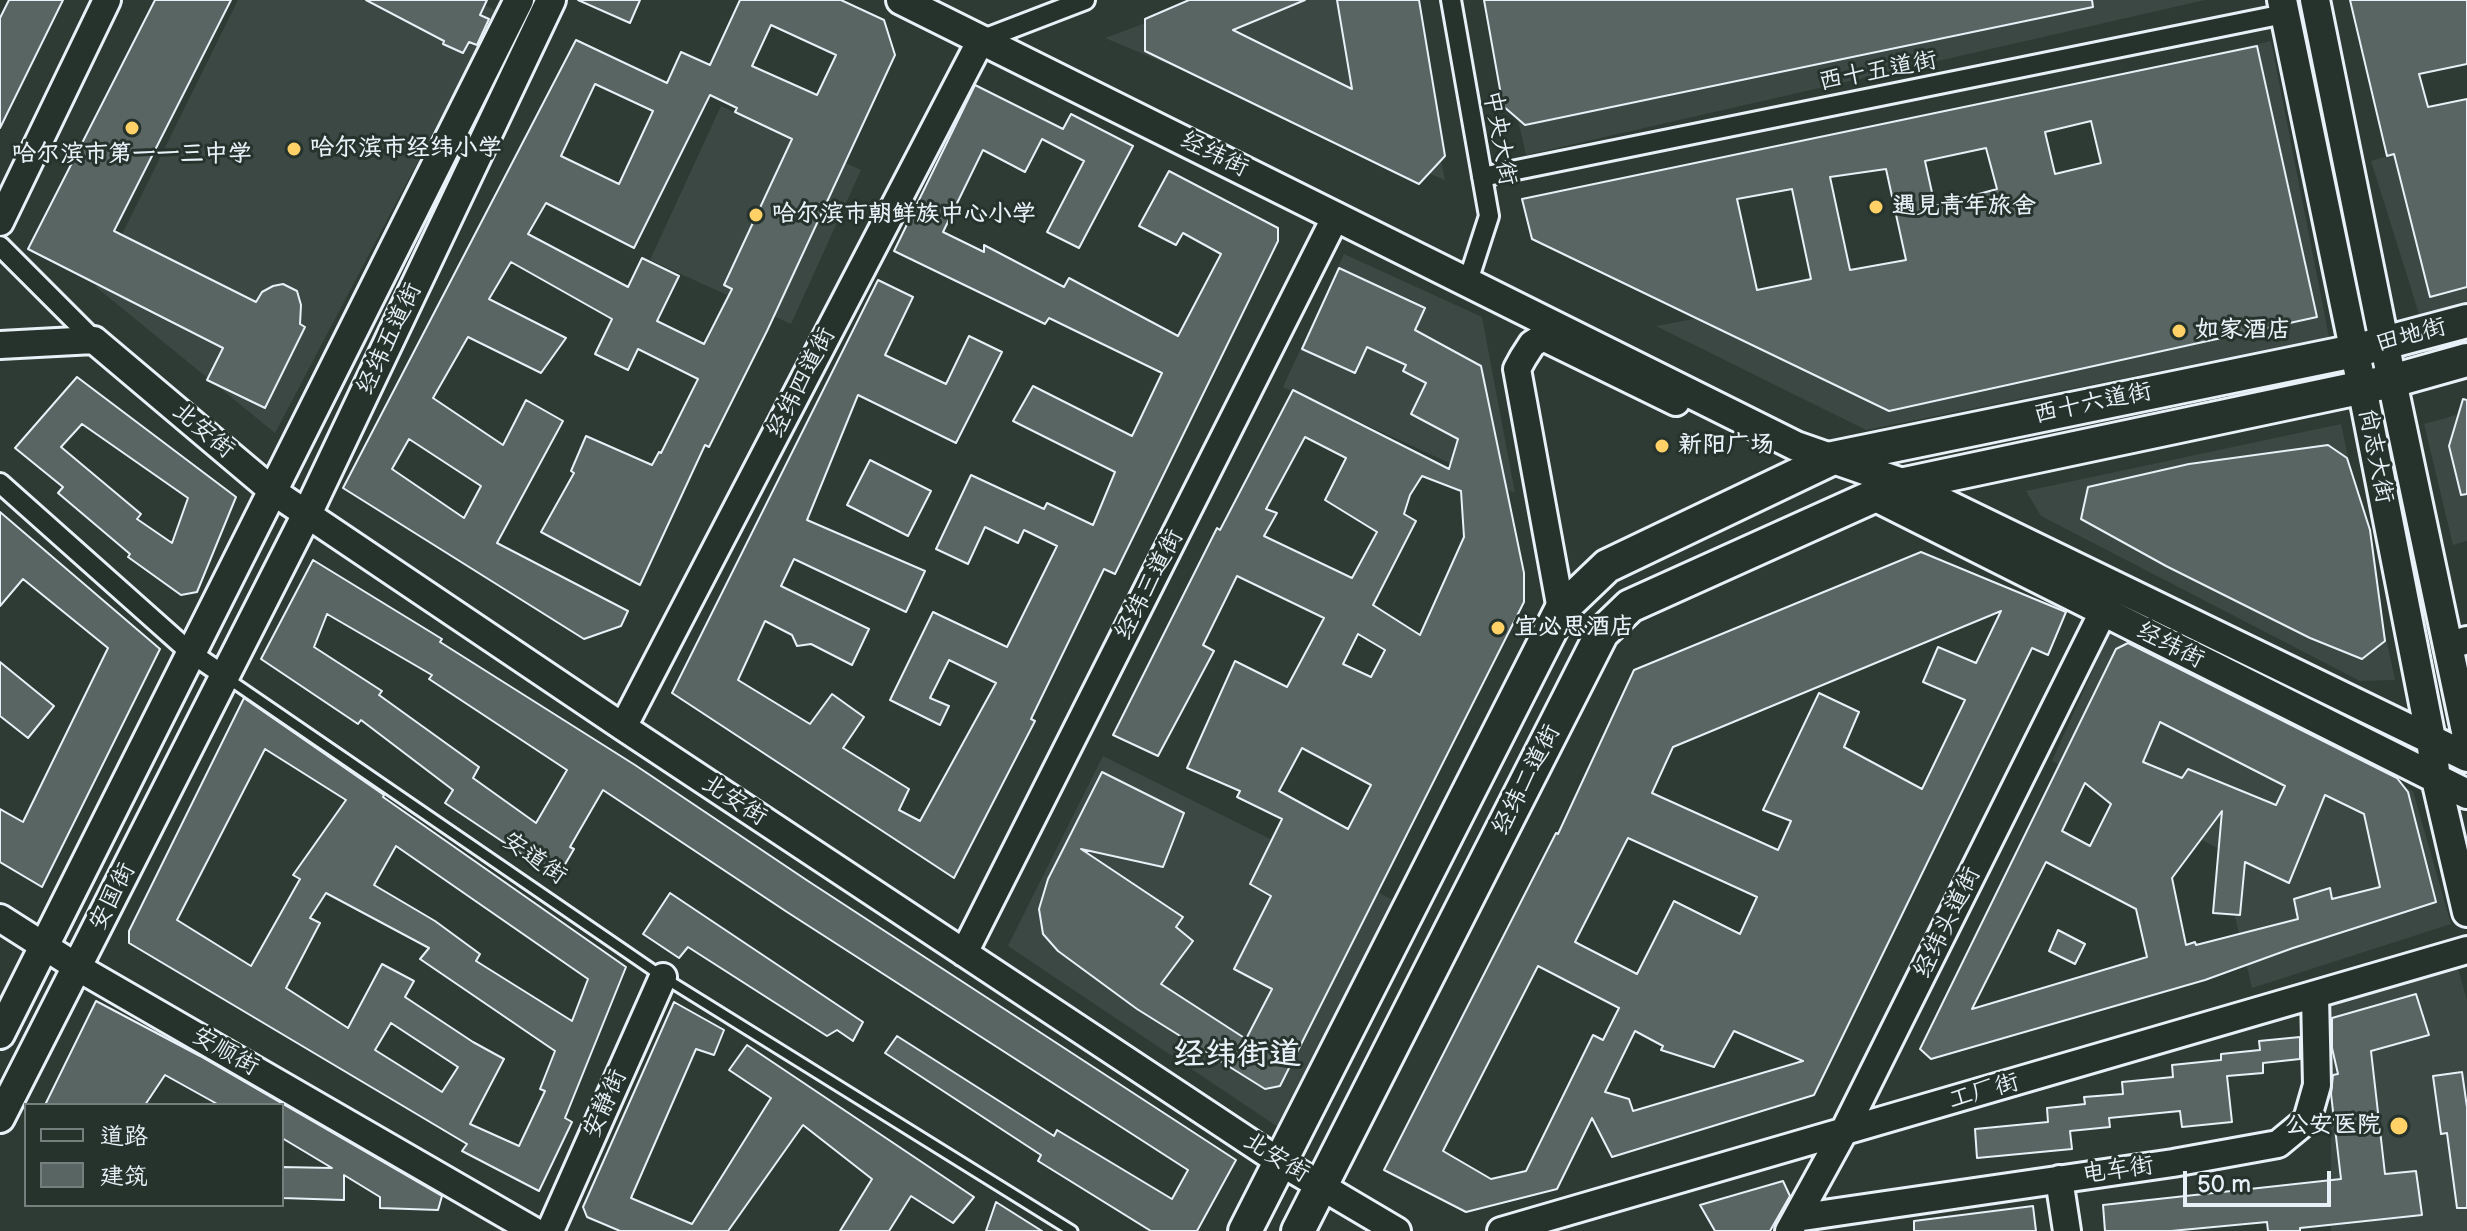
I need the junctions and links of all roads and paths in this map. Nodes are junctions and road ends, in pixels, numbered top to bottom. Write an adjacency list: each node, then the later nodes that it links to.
1 (107, 0): 12 (street)
2 (519, 0): 25 (main road, 经纬五道街)
3 (551, 0): 27 (main road, 经纬五道街)
4 (901, 0): 9 (main road, 经纬街)
5 (1085, 0): 9 (street)
6 (1451, 0): 10 (street, 中央大街)
7 (2315, 0): 18 (main road, 尚志大街)
8 (2283, 7): 10 (street, 西十五道街); 18 (main road, 尚志大街)
9 (981, 40): 11 (main road, 经纬街); 33 (street, 经纬四道街)
10 (1482, 177): 14 (street, 中央大街)
11 (1336, 216): 14 (main road, 经纬街); 43 (street, 经纬三道街)
12 (0, 222)
13 (0, 246): 16 (street, 北安街)
14 (1468, 281): 21 (main road, 经纬街)
15 (2467, 321): 18 (highway, 田地街)
16 (94, 340): 17 (street); 25 (street, 北安街)
17 (0, 345)
18 (2369, 347): 20 (main road, 尚志大街); 22 (highway, 西十六道街)
19 (2467, 360): 20 (highway, 田地街)
20 (2377, 384): 24 (highway, 西十六道街); 30 (main road, 尚志大街); 35 (main road, 尚志大街)
21 (1796, 446): 22 (main road, 经纬街); 28 (street)
22 (1833, 458): 24 (main road, 经纬街); 28 (highway, 经纬二道街)
23 (0, 483): 31 (street, 安道街)
24 (1905, 484): 26 (highway, 经纬二道街); 35 (main road, 经纬街)
25 (274, 492): 27 (street, 北安街); 31 (main road, 经纬五道街)
26 (1874, 496): 29 (main road, 经纬街); 52 (highway, 经纬二道街)
27 (308, 512): 32 (main road, 经纬五道街); 33 (street, 北安街)
28 (1561, 610): 50 (highway, 经纬二道街)
29 (2103, 612): 37 (main road, 经纬街); 49 (street, 经纬头道街)
30 (2457, 643): 34 (main road, 尚志大街)
31 (191, 653): 32 (street, 安道街); 41 (main road, 安国街)
32 (225, 676): 44 (main road, 安国街); 45 (lane, 安道街)
33 (623, 727): 43 (street, 北安街)
34 (2467, 736)
35 (2431, 739): 36 (main road, 经纬街); 37 (main road, 尚志大街)
36 (2467, 757)
37 (2436, 779): 38 (main road, 经纬街); 39 (main road, 尚志大街)
38 (2467, 794)
39 (2467, 912)
40 (0, 918): 41 (street, 安顺街)
41 (45, 946): 44 (street, 安顺街); 47 (main road, 安国街)
42 (2467, 950): 46 (street, 工厂街)
43 (964, 953): 50 (street, 北安街)
44 (77, 967): 48 (main road, 安国街); 54 (street, 安顺街)
45 (663, 977): 55 (street, 安静街); 56 (lane, 安道街)
46 (2315, 996): 49 (street, 工厂街); 51 (street, 电车街)
47 (0, 1034)
48 (0, 1118)
49 (1843, 1133): 53 (street, 经纬头道街); 60 (street, 工厂街)
50 (1280, 1162): 52 (street, 北安街); 57 (highway, 经纬二道街)
51 (2059, 1179): 53 (street, 电车街); 61 (street)
52 (1319, 1185): 58 (highway, 经纬二道街); 59 (street, 北安街)
53 (1792, 1224)
54 (534, 1231)
55 (550, 1231)
56 (1072, 1231)
57 (1245, 1231)
58 (1298, 1231)
59 (1397, 1231)
60 (1501, 1231)
61 (2067, 1231)

